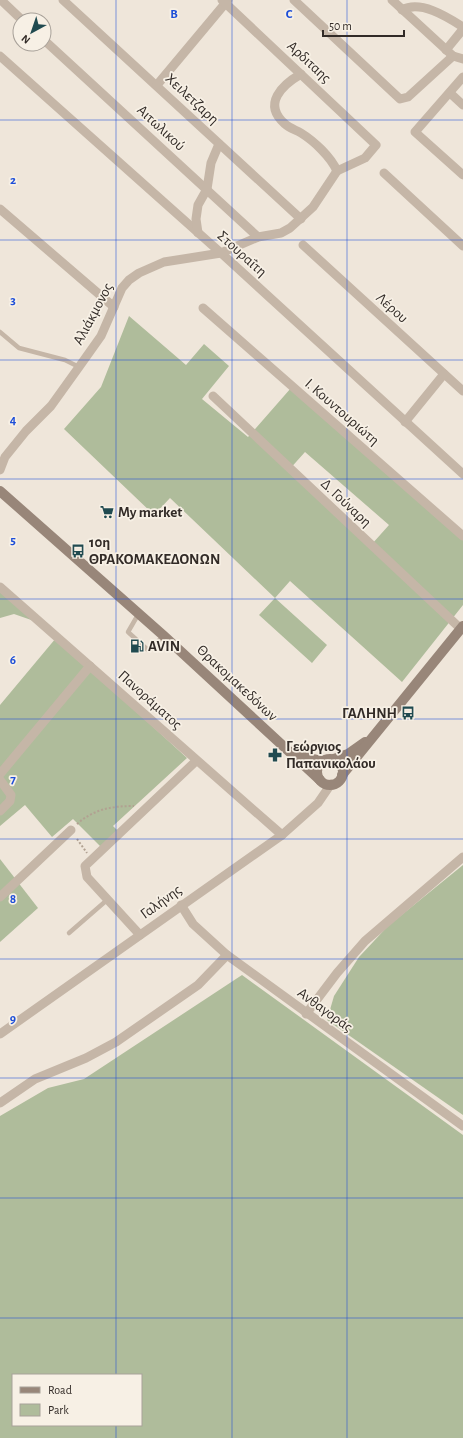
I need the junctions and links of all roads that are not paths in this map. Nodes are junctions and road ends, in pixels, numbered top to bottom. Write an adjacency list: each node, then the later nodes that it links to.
1 (1, 0): 7 (street)
2 (64, 0): 15 (street, Χειλετζαρη)
3 (294, 0): 10 (street)
4 (392, 0): 6 (street)
5 (225, 1): 13 (street, Αρδιταης); 15 (street)
6 (402, 10): 8 (street); 10 (street)
7 (14, 12)
8 (463, 28): 10 (street)
9 (52, 47): 22 (street, Αιτωλικού)
10 (450, 53): 12 (street)
11 (0, 56): 25 (street, Στουραΐτη)
12 (463, 59)
13 (301, 74): 19 (street); 19 (street, Αρδιταης)
14 (463, 77): 16 (street)
15 (157, 85): 18 (street, Χειλετζαρη)
16 (450, 93): 17 (street); 21 (street)
17 (463, 105)
18 (219, 144): 22 (street); 24 (street, Χειλετζαρη)
19 (337, 171): 24 (street, Αλιάκμονος)
20 (384, 173): 28 (street)
21 (463, 175)
22 (207, 189): 25 (street); 26 (street, Αιτωλικού)
23 (0, 209): 30 (street)
24 (301, 219): 26 (street, Αλιάκμονος)
25 (198, 233): 29 (street, Στουραΐτη)
26 (258, 237): 29 (street, Αλιάκμονος)
27 (303, 246): 34 (street, Λέρου)
28 (463, 246)
29 (221, 253): 30 (street, Αλιάκμονος); 37 (street, Στουραΐτη)
30 (114, 307): 33 (street, Αλιάκμονος)
31 (203, 308): 41 (street, Ι. Κουντουριώτη)
32 (0, 332): 33 (lane)
33 (79, 367): 38 (street, Αλιάκμονος)
34 (444, 374): 35 (street, Λέρου); 37 (street)
35 (463, 391)
36 (213, 396): 44 (street, Δ. Γούναρη)
37 (405, 422): 39 (street, Στουραΐτη)
38 (0, 470)
39 (463, 474)
40 (0, 491): 43 (main road, Θρακομακεδόνων)
41 (463, 536)
42 (0, 587): 46 (street, Πανοράματος)
43 (139, 613): 45 (main road, Θρακομακεδόνων); 45 (lane)
44 (462, 628): 47 (main road, Θρακομακεδόνων)
45 (164, 636): 48 (main road, Θρακομακεδόνων)
46 (90, 666): 50 (street, Πανοράματος); 52 (street)
47 (373, 736): 49 (main road, Θρακομακεδόνων); 53 (main road, Θρακομακεδόνων)
48 (291, 753): 51 (main road, Θρακομακεδόνων); 55 (main road, Θρακομακεδόνων)
49 (334, 759): 51 (main road, Θρακομακεδόνων); 53 (main road)
50 (196, 761): 59 (street, Πανοράματος); 62 (street)
51 (322, 761): 55 (main road)
52 (0, 774)
53 (342, 775): 56 (main road, Θρακομακεδόνων)
54 (0, 780): 57 (street)
55 (320, 780): 56 (main road, Θρακομακεδόνων)
56 (331, 784): 59 (street, Γαλήνης)
57 (0, 811)
58 (71, 830): 61 (street)
59 (282, 834): 63 (street, Γαλήνης)
60 (463, 858): 67 (street)
61 (0, 897)
62 (108, 900): 64 (lane); 65 (street)
63 (181, 905): 65 (street, Γαλήνης); 66 (street, Ανθαγοράς)
64 (69, 933)
65 (140, 935): 68 (street, Γαλήνης)
66 (227, 956): 67 (street, Ανθαγοράς); 69 (street)
67 (306, 1014): 70 (street, Ανθαγοράς)
68 (0, 1034)
69 (0, 1103)
70 (463, 1126)

